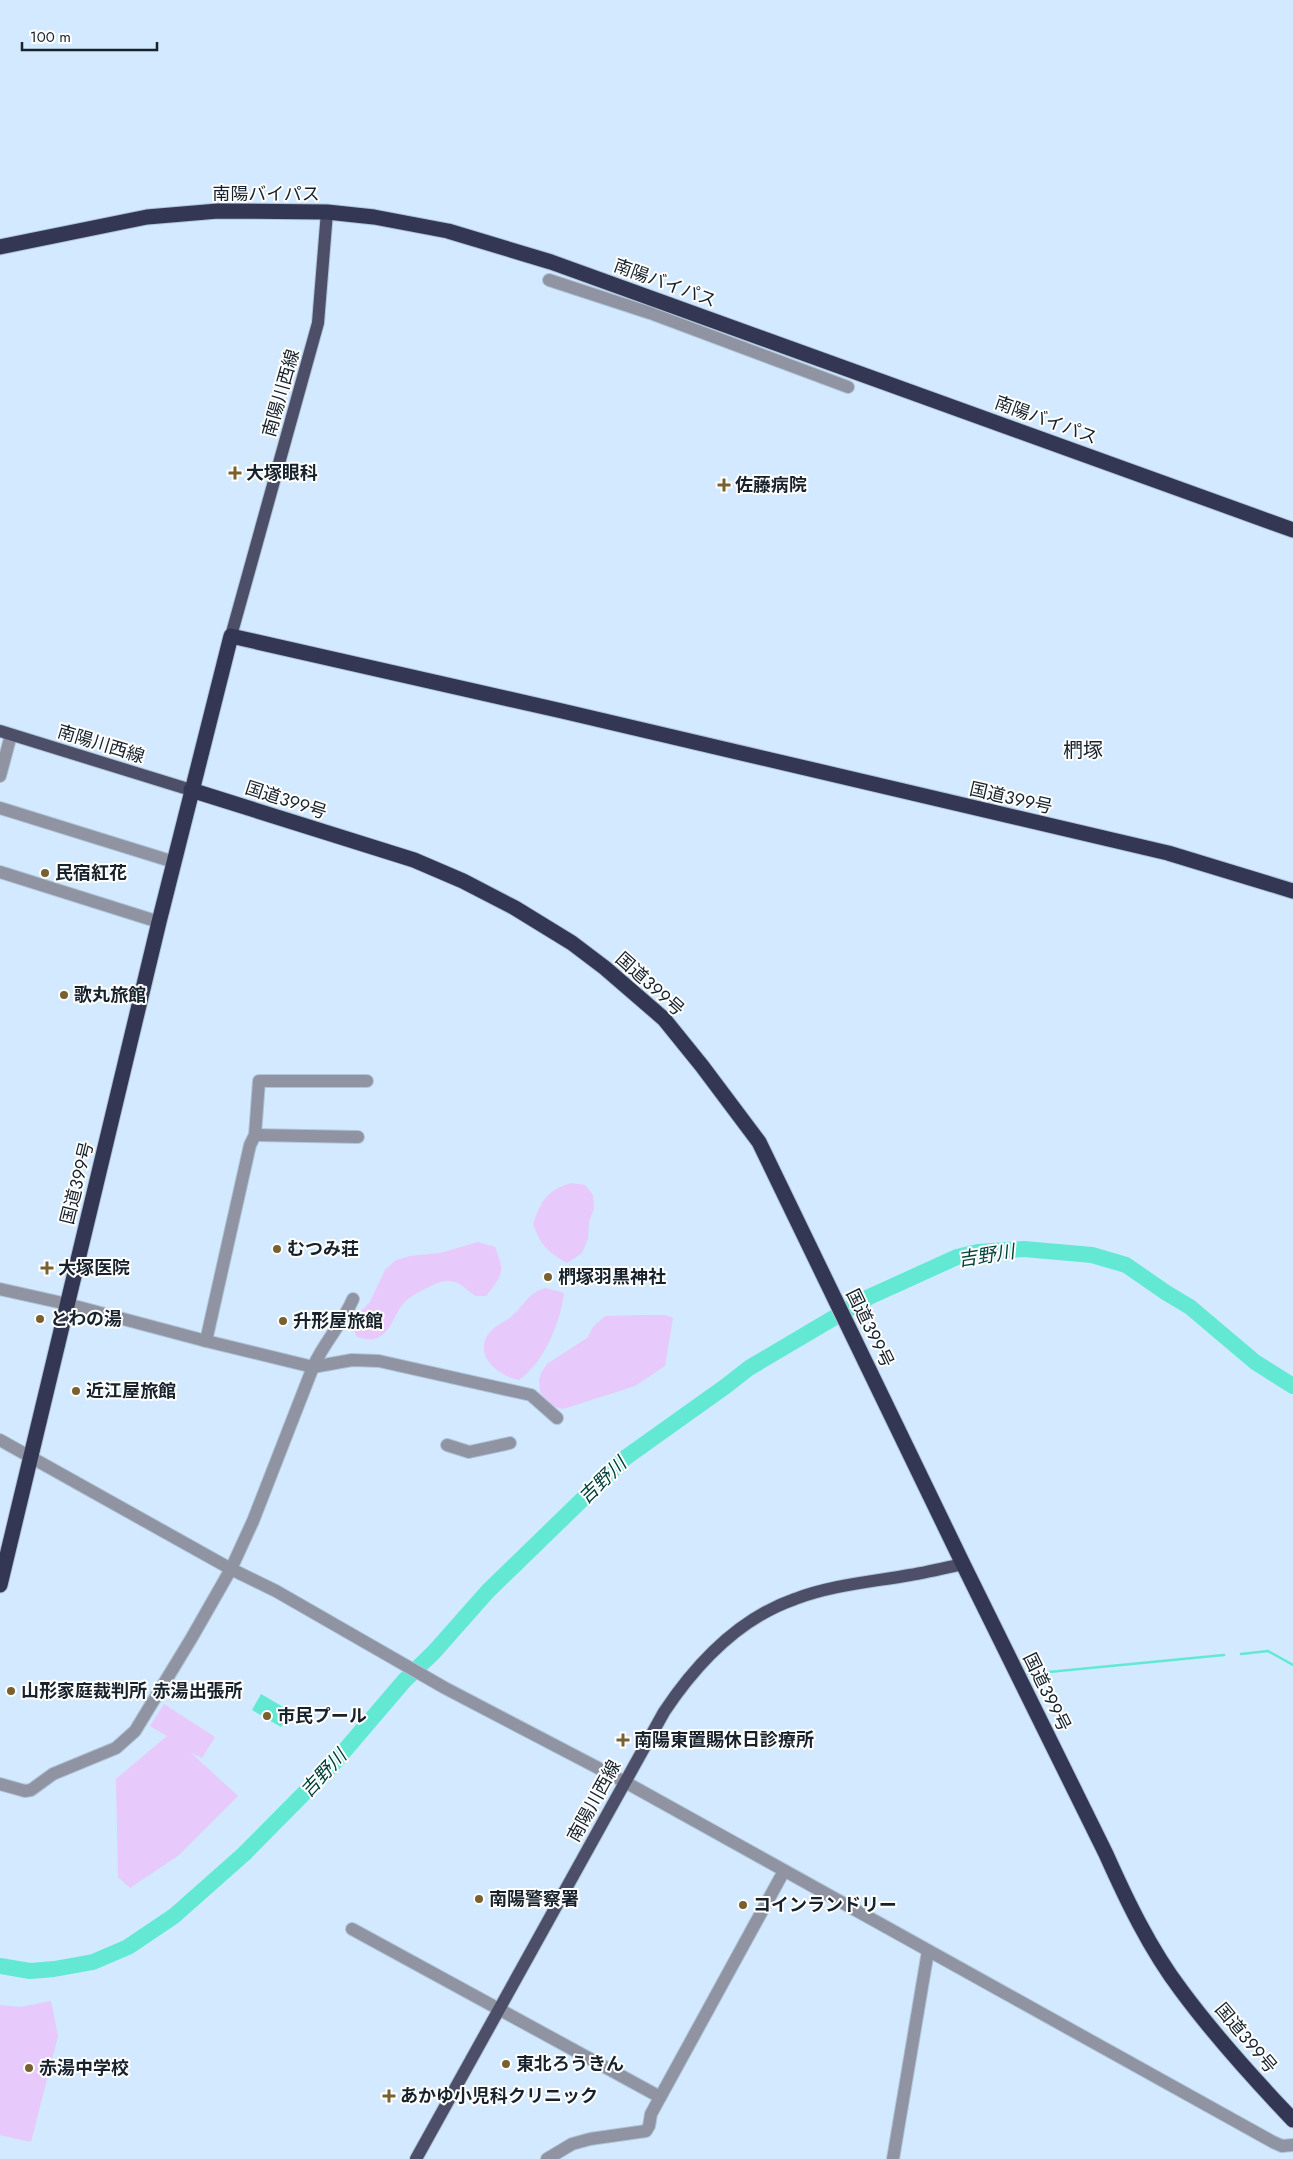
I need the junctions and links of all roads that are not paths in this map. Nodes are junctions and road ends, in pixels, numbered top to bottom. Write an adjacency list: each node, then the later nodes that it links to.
1 (328, 212): 2 (highway, 南陽バイパス); 5 (highway, 南陽バイパス); 6 (main road, 南陽川西線)
2 (0, 247)
3 (549, 280): 4 (street)
4 (848, 387)
5 (1293, 530)
6 (231, 636): 9 (highway, 国道399号); 13 (highway, 国道399号)
7 (6, 733): 8 (street); 9 (main road, 南陽川西線)
8 (0, 776)
9 (191, 790): 11 (highway, 国道399号); 28 (highway, 国道399号)
10 (0, 808): 11 (street)
11 (174, 862): 14 (highway, 国道399号)
12 (0, 872): 14 (street)
13 (1293, 891)
14 (159, 922): 20 (highway, 国道399号)
15 (367, 1081): 16 (street)
16 (255, 1135): 17 (street); 21 (street)
17 (358, 1137)
18 (0, 1288): 20 (street)
19 (353, 1299): 22 (street)
20 (67, 1304): 21 (street); 27 (highway, 国道399号)
21 (206, 1341): 22 (street)
22 (313, 1367): 23 (street); 29 (street)
23 (557, 1418)
24 (0, 1440): 27 (street)
25 (510, 1442): 26 (street)
26 (447, 1445)
27 (30, 1458): 29 (street); 30 (highway, 国道399号)
28 (963, 1564): 31 (main road, 南陽川西線); 38 (highway, 国道399号)
29 (231, 1569): 31 (street); 32 (street)
30 (0, 1584)
31 (624, 1782): 33 (street); 36 (main road, 南陽川西線)
32 (0, 1784)
33 (784, 1871): 35 (street); 37 (street)
34 (352, 1929): 36 (street)
35 (928, 1951): 39 (street); 42 (street)
36 (499, 2009): 37 (street); 40 (main road, 南陽川西線)
37 (660, 2097): 41 (street)
38 (1293, 2120)
39 (1293, 2145)
40 (416, 2159)
41 (546, 2159)
42 (893, 2159)

